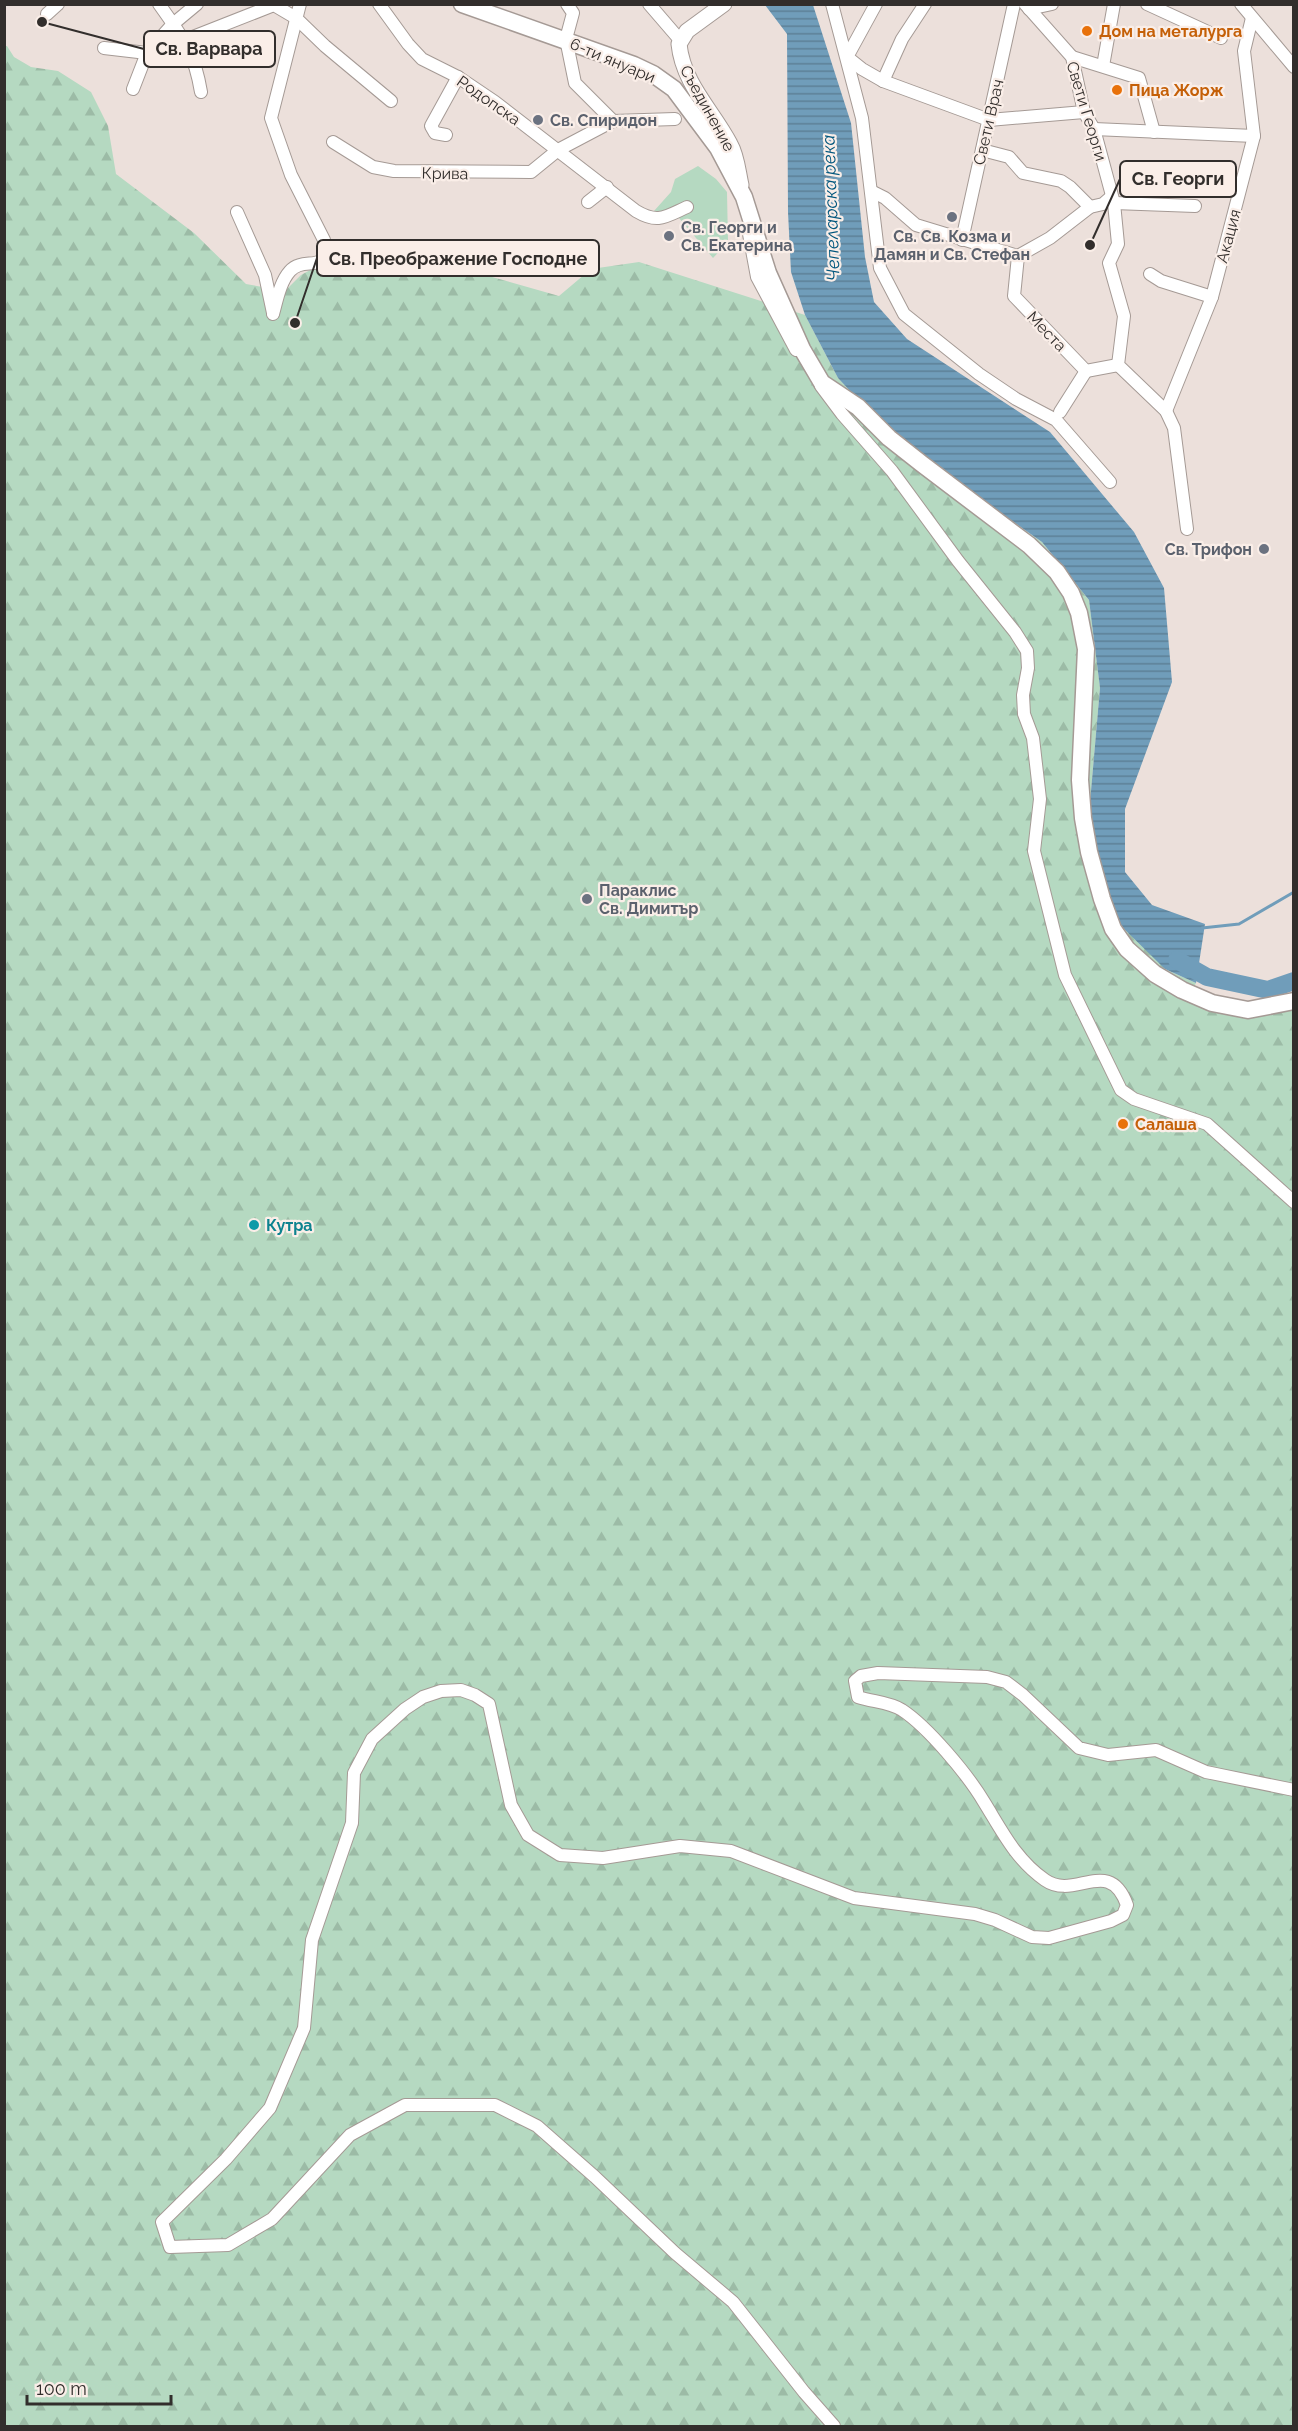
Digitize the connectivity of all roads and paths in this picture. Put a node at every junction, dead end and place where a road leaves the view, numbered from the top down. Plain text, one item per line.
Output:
1 (58, 4) edge
2 (159, 4) edge
3 (197, 4) edge
4 (300, 4) edge
5 (379, 4) edge
6 (462, 4) edge
7 (567, 4) edge
8 (649, 4) edge
9 (724, 4) edge
10 (832, 4) edge
11 (876, 4) edge
12 (925, 4) edge
13 (1014, 4) edge
14 (1052, 4) edge
15 (1114, 4) edge
16 (1147, 4) edge
17 (1240, 4) edge
18 (273, 5) edge
19 (1027, 7) edge
20 (47, 14) dead end
21 (296, 18) junction
22 (1252, 18) junction
23 (173, 24) junction
24 (1221, 38) dead end
25 (566, 39) junction
26 (185, 40) junction
27 (680, 40) junction
28 (104, 48) dead end
29 (147, 53) junction
30 (847, 57) junction
31 (1072, 57) junction
32 (1103, 66) junction
33 (1293, 67) edge
34 (458, 77) junction
35 (884, 81) junction
36 (133, 89) dead end
37 (201, 92) dead end
38 (391, 101) dead end
39 (1084, 112) junction
40 (675, 118) dead end
41 (989, 120) junction
42 (613, 121) junction
43 (1094, 129) junction
44 (1154, 132) junction
45 (446, 135) dead end
46 (1254, 136) junction
47 (333, 142) dead end
48 (558, 150) junction
49 (982, 150) junction
50 (607, 187) junction
51 (871, 191) junction
52 (744, 197) junction
53 (1113, 200) junction
54 (588, 202) dead end
55 (1195, 206) dead end
56 (687, 207) dead end
57 (1090, 207) junction
58 (237, 212) dead end
59 (962, 240) junction
60 (1018, 256) junction
61 (1150, 274) dead end
62 (1212, 297) junction
63 (1118, 365) junction
64 (1086, 371) junction
65 (1166, 411) junction
66 (1060, 412) dead end
67 (1110, 482) dead end
68 (1187, 529) dead end
69 (1293, 1001) edge
70 (1293, 1202) edge
71 (1293, 1790) edge
72 (834, 2427) edge

1 - 20 street
2 - 23 street
3 - 23 street
4 - 21 street
5 - 34 street, Родопска
6 - 25 main road, 6-ти януари
7 - 25 street
8 - 27 street
9 - 27 street
10 - 30 street
11 - 30 street
12 - 35 street
13 - 41 street, Свети Врач
14 - 19 street
15 - 32 street
16 - 24 street
17 - 22 street
18 - 21 street
18 - 26 street
19 - 31 street, Свети Георги
21 - 38 street
21 - 58 street
22 - 33 street
22 - 46 street, Акация
23 - 26 street
23 - 29 street
25 - 42 street
25 - 52 main road, 6-ти януари
26 - 37 street
27 - 52 street, Съединение
28 - 29 street
29 - 36 street
30 - 35 street
30 - 51 street
31 - 32 street
31 - 39 street, Свети Георги
32 - 44 street
34 - 45 street
34 - 48 street, Родопска
35 - 41 street
39 - 41 street
39 - 43 street, Свети Георги
40 - 42 street
41 - 49 street, Свети Врач
42 - 48 street, Крива
43 - 44 street
43 - 53 street, Свети Георги
44 - 46 street
46 - 62 street, Акация
47 - 48 street, Крива
48 - 50 street, Родопска
49 - 57 street
49 - 59 street, Свети Врач
50 - 54 street
50 - 56 street, Родопска
51 - 59 street
51 - 67 street
52 - 69 main road, 6-ти януари
52 - 70 street
53 - 55 street
53 - 57 street
53 - 63 street, Свети Георги
57 - 60 street
59 - 60 street
60 - 64 street, Места
61 - 62 street
62 - 65 street, Акация
63 - 64 street
63 - 65 street
64 - 66 street
65 - 68 street
71 - 72 street

